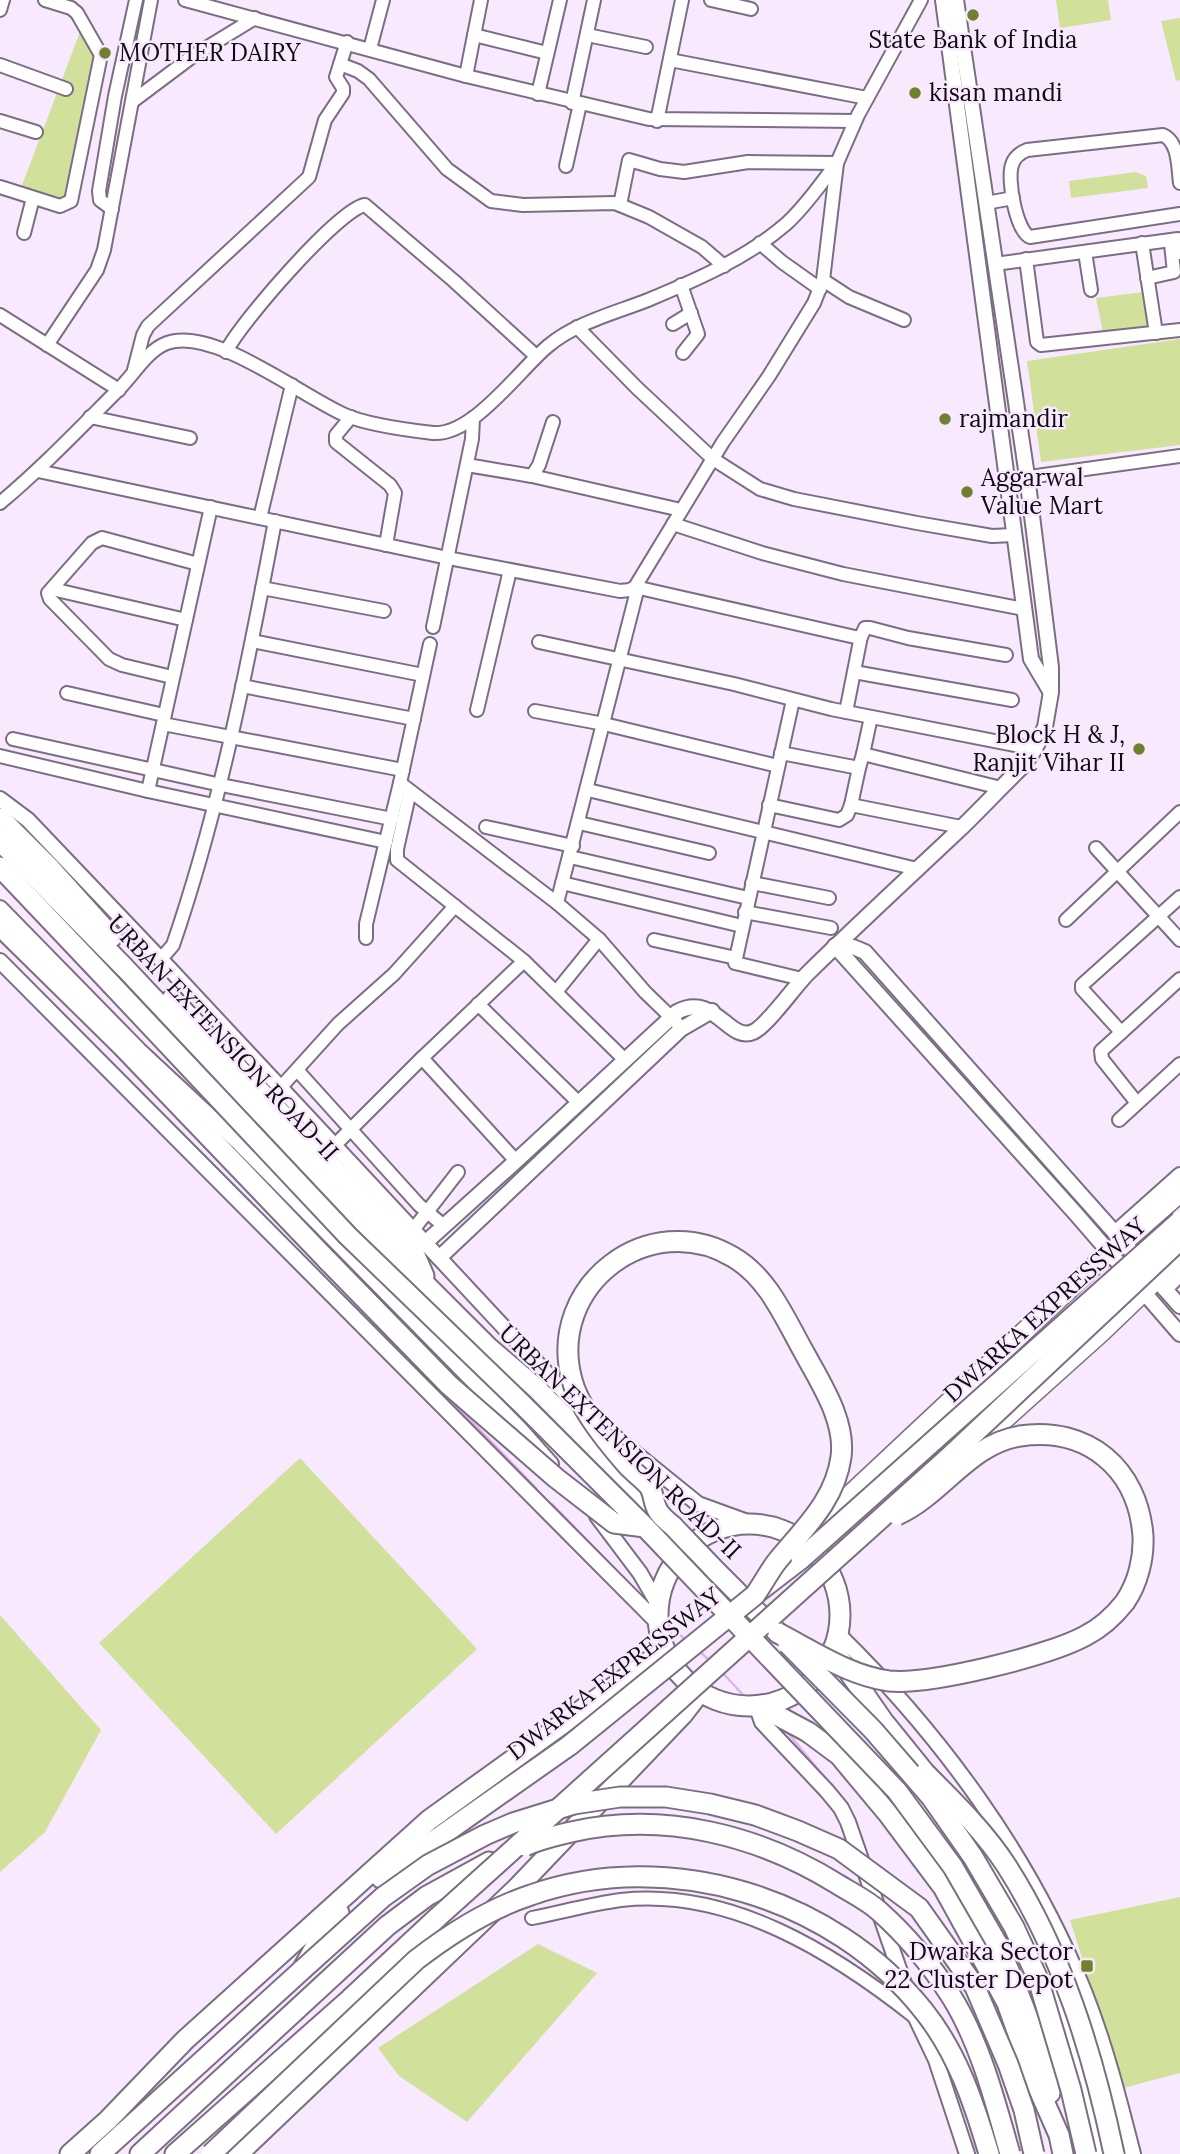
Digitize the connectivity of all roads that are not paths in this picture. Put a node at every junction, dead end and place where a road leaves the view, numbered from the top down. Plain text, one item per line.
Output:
1 (3, 0) edge
2 (45, 0) edge
3 (136, 0) edge
4 (151, 0) edge
5 (185, 0) edge
6 (383, 0) edge
7 (481, 0) edge
8 (560, 0) edge
9 (594, 0) edge
10 (682, 0) edge
11 (710, 0) edge
12 (921, 0) edge
13 (943, 0) edge
14 (956, 0) edge
15 (751, 9) dead end
16 (0, 10) edge
17 (255, 18) junction
18 (474, 35) junction
19 (587, 35) junction
20 (347, 42) junction
21 (646, 47) dead end
22 (370, 49) junction
23 (547, 53) junction
24 (670, 60) junction
25 (340, 64) junction
26 (0, 65) edge
27 (466, 76) junction
28 (66, 89) dead end
29 (538, 94) junction
30 (867, 98) junction
31 (576, 103) junction
32 (114, 105) junction
33 (132, 105) junction
34 (0, 121) edge
35 (657, 121) junction
36 (855, 121) junction
37 (36, 132) dead end
38 (837, 163) junction
39 (566, 166) dead end
40 (1180, 183) edge
41 (0, 187) edge
42 (33, 198) junction
43 (1013, 198) junction
44 (986, 203) junction
45 (620, 205) junction
46 (112, 209) junction
47 (1180, 214) edge
48 (24, 233) dead end
49 (1171, 240) junction
50 (761, 243) junction
51 (1142, 243) junction
52 (1085, 252) junction
53 (1180, 253) edge
54 (1026, 259) junction
55 (995, 264) junction
56 (724, 266) junction
57 (1147, 278) junction
58 (681, 285) junction
59 (822, 285) junction
60 (1091, 290) dead end
61 (691, 313) junction
62 (0, 315) edge
63 (904, 320) dead end
64 (673, 324) dead end
65 (578, 327) junction
66 (1180, 330) edge
67 (1156, 333) junction
68 (47, 345) junction
69 (226, 352) junction
70 (683, 353) dead end
71 (536, 356) junction
72 (133, 373) junction
73 (292, 385) junction
74 (119, 390) junction
75 (90, 417) junction
76 (351, 417) junction
77 (473, 418) junction
78 (553, 422) dead end
79 (190, 438) dead end
80 (1180, 456) edge
81 (713, 459) junction
82 (467, 465) junction
83 (38, 471) junction
84 (532, 476) junction
85 (1027, 476) junction
86 (1007, 480) junction
87 (0, 503) edge
88 (211, 507) junction
89 (681, 510) junction
90 (260, 518) junction
91 (275, 521) junction
92 (673, 524) junction
93 (1014, 535) junction
94 (386, 545) junction
95 (448, 558) junction
96 (198, 564) junction
97 (509, 570) junction
98 (636, 587) junction
99 (262, 588) junction
100 (52, 589) junction
101 (1024, 609) junction
102 (384, 611) dead end
103 (186, 620) junction
104 (433, 627) dead end
105 (862, 636) junction
106 (252, 641) junction
107 (539, 642) dead end
108 (430, 645) dead end
109 (1006, 655) dead end
110 (621, 659) junction
111 (854, 672) junction
112 (423, 675) junction
113 (172, 677) junction
114 (242, 686) junction
115 (1051, 692) junction
116 (67, 693) dead end
117 (793, 700) junction
118 (1012, 700) dead end
119 (477, 710) dead end
120 (535, 711) dead end
121 (846, 712) junction
122 (871, 717) junction
123 (164, 719) junction
124 (414, 719) junction
125 (604, 724) junction
126 (230, 738) junction
127 (13, 739) dead end
128 (1035, 749) junction
129 (781, 753) junction
130 (863, 754) junction
131 (0, 756) edge
132 (778, 766) junction
133 (859, 768) junction
134 (153, 770) junction
135 (405, 781) junction
136 (221, 785) junction
137 (1001, 788) junction
138 (588, 790) junction
139 (148, 791) junction
140 (0, 799) edge
141 (214, 804) junction
142 (769, 805) junction
143 (851, 805) junction
144 (1180, 812) edge
145 (0, 818) edge
146 (391, 819) junction
147 (579, 823) junction
148 (486, 827) dead end
149 (961, 827) junction
150 (765, 832) junction
151 (0, 841) edge
152 (386, 842) junction
153 (1096, 848) dead end
154 (571, 851) junction
155 (709, 852) dead end
156 (0, 867) edge
157 (917, 869) junction
158 (1117, 871) junction
159 (9, 881) edge
160 (562, 883) junction
161 (752, 883) junction
162 (1180, 897) edge
163 (748, 898) junction
164 (829, 898) dead end
165 (557, 903) junction
166 (455, 906) junction
167 (0, 908) edge
168 (745, 912) junction
169 (1159, 917) junction
170 (1066, 920) dead end
171 (0, 926) edge
172 (742, 926) junction
173 (831, 928) dead end
174 (366, 938) dead end
175 (599, 939) junction
176 (654, 940) dead end
177 (1180, 940) edge
178 (835, 946) junction
179 (736, 958) junction
180 (161, 959) junction
181 (0, 961) edge
182 (524, 961) junction
183 (802, 979) junction
184 (1180, 979) edge
185 (556, 992) junction
186 (478, 1004) junction
187 (712, 1011) junction
188 (670, 1017) junction
189 (683, 1027) junction
190 (1121, 1032) junction
191 (422, 1058) junction
192 (624, 1059) junction
193 (1180, 1064) edge
194 (297, 1070) junction
195 (281, 1087) junction
196 (579, 1103) junction
197 (1137, 1103) junction
198 (1119, 1119) dead end
199 (350, 1130) junction
200 (335, 1145) junction
201 (516, 1161) junction
202 (458, 1172) dead end
203 (1180, 1175) edge
204 (1180, 1193) edge
205 (1090, 1202) junction
206 (426, 1213) junction
207 (1076, 1214) junction
208 (1180, 1221) edge
209 (444, 1226) junction
210 (413, 1230) junction
211 (1180, 1240) edge
212 (425, 1242) junction
213 (1116, 1243) junction
214 (1180, 1257) edge
215 (439, 1258) junction
216 (1180, 1274) edge
217 (1160, 1284) junction
218 (428, 1287) junction
219 (1143, 1292) junction
220 (1180, 1306) edge
221 (1180, 1334) edge
222 (658, 1511) junction
223 (753, 1524) junction
224 (645, 1527) junction
225 (873, 1527) junction
226 (801, 1541) junction
227 (831, 1575) junction
228 (755, 1595) junction
229 (658, 1613) junction
230 (778, 1633) junction
231 (836, 1641) junction
232 (664, 1650) junction
233 (700, 1692) junction
234 (760, 1705) junction
235 (873, 1730) junction
236 (532, 1918) dead end
237 (302, 1970) junction
238 (916, 2018) junction
239 (1061, 2145) edge
240 (69, 2154) edge
241 (100, 2154) edge
242 (140, 2154) edge
243 (175, 2154) edge
244 (211, 2154) edge
245 (237, 2154) edge
246 (967, 2154) edge
247 (989, 2154) edge
248 (1010, 2154) edge
249 (1034, 2154) edge
250 (1086, 2154) edge
251 (1102, 2154) edge
252 (1114, 2154) edge
253 (1133, 2154) edge

1 - 16 street
2 - 42 street
3 - 32 street
4 - 33 street
5 - 17 street
6 - 22 street
7 - 18 street
8 - 23 street
9 - 19 street
10 - 24 street
11 - 15 street
12 - 30 street
13 - 86 street
14 - 44 street
17 - 20 street
17 - 33 street
18 - 23 street
18 - 27 street
19 - 21 street
19 - 31 street
20 - 22 street
20 - 25 street
22 - 27 street
23 - 29 street
24 - 30 street
24 - 35 street
25 - 45 street
25 - 72 street
26 - 28 street
27 - 29 street
29 - 31 street
30 - 36 street
31 - 35 street
31 - 39 street
32 - 33 street
32 - 46 street
33 - 46 street
34 - 37 street
35 - 36 street
36 - 38 street
38 - 45 street
38 - 50 street
38 - 59 street
40 - 43 street
41 - 42 street
42 - 48 street
43 - 44 street
43 - 47 street
44 - 55 street
45 - 56 street
46 - 68 street
49 - 51 street
49 - 53 street
49 - 57 street
50 - 56 street
50 - 59 street
51 - 52 street
51 - 57 street
52 - 54 street
52 - 60 street
54 - 55 street
54 - 67 street
55 - 85 street
56 - 58 street
57 - 67 street
58 - 61 street
58 - 65 street
59 - 63 street
59 - 81 street
61 - 64 street
61 - 70 street
62 - 68 street
65 - 71 street
65 - 81 street
66 - 67 street
68 - 74 street
69 - 71 street
69 - 72 street
69 - 73 street
71 - 77 street
72 - 74 street
73 - 76 street
73 - 90 street
74 - 75 street
75 - 79 street
75 - 83 street
76 - 77 street
76 - 94 street
77 - 82 street
78 - 84 street
80 - 85 street
81 - 89 street
81 - 93 street
82 - 84 street
82 - 95 street
83 - 87 street
83 - 88 street
84 - 89 street
85 - 86 street
85 - 115 street
86 - 93 street
88 - 90 street
88 - 96 street
89 - 92 street
90 - 91 street
91 - 94 street
91 - 99 street
92 - 98 street
92 - 101 street
93 - 101 street
94 - 95 street
95 - 97 street
95 - 104 street
96 - 100 street
96 - 103 street
97 - 98 street
97 - 119 street
98 - 105 street
98 - 110 street
99 - 102 street
99 - 106 street
100 - 103 street
100 - 113 street
101 - 115 street
103 - 113 street
105 - 109 street
105 - 111 street
106 - 112 street
106 - 114 street
107 - 110 street
108 - 112 street
110 - 117 street
110 - 125 street
111 - 118 street
111 - 121 street
112 - 124 street
113 - 123 street
114 - 124 street
114 - 126 street
115 - 128 street
116 - 123 street
117 - 121 street
117 - 129 street
120 - 125 street
121 - 122 street
122 - 128 street
122 - 130 street
123 - 126 street
123 - 134 street
124 - 135 street
125 - 132 street
125 - 138 street
126 - 135 street
126 - 136 street
127 - 134 street
128 - 137 street
129 - 132 street
129 - 133 street
130 - 133 street
130 - 137 street
131 - 139 street
132 - 142 street
133 - 143 street
134 - 136 street
134 - 139 street
135 - 146 street
135 - 165 street
135 - 166 street
136 - 141 street
136 - 146 street
137 - 149 street
138 - 147 street
138 - 150 street
139 - 141 street
140 - 180 street
141 - 152 street
141 - 180 street
142 - 143 street
142 - 150 street
143 - 149 street
144 - 158 street
145 - 218 highway
146 - 152 street
147 - 154 street
147 - 155 street
148 - 154 street
149 - 157 street
150 - 157 street
150 - 161 street
151 - 218 highway, URBAN EXTENSION ROAD-II
152 - 174 street
153 - 158 street
154 - 160 street
154 - 163 street
156 - 159 highway, URBAN EXTENSION ROAD-II
157 - 178 street
158 - 169 street
158 - 170 street
159 - 224 highway, URBAN EXTENSION ROAD-II, bridge
160 - 165 street
160 - 172 street
161 - 163 street
161 - 164 street
162 - 169 street
163 - 168 street
165 - 175 street
166 - 182 street
166 - 194 street
167 - 229 street
168 - 172 street
168 - 173 street
169 - 177 street
169 - 190 street
171 - 224 highway, bridge
172 - 179 street
175 - 185 street
175 - 188 street
176 - 179 street
178 - 183 street
178 - 205 street
178 - 207 street
179 - 183 street
180 - 195 street
181 - 229 street
182 - 185 street
182 - 186 street
183 - 187 street
184 - 190 street
185 - 192 street
186 - 191 street
186 - 196 street
187 - 188 street
187 - 189 street
188 - 189 street
188 - 192 street
189 - 215 street
190 - 197 street
191 - 199 street
191 - 201 street
192 - 196 street
193 - 197 street
194 - 195 street
194 - 199 street
195 - 200 street
196 - 201 street
197 - 198 street
199 - 200 street
199 - 206 street
200 - 210 street
201 - 209 street
202 - 206 street
203 - 213 street
204 - 213 main road
205 - 207 street
205 - 213 street
206 - 209 street
206 - 210 street
207 - 213 street
208 - 228 highway, DWARKA EXPRESSWAY, bridge
209 - 212 street
210 - 212 street
211 - 225 highway, DWARKA EXPRESSWAY, bridge
212 - 215 street
213 - 217 street
213 - 219 street
213 - 226 main road
214 - 217 main road
215 - 223 street
216 - 217 street
217 - 219 main road
217 - 220 street
218 - 222 highway, URBAN EXTENSION ROAD-II
219 - 221 street
219 - 227 main road
222 - 228 highway, bridge
222 - 230 highway, URBAN EXTENSION ROAD-II, bridge
223 - 226 highway
223 - 229 highway
224 - 239 highway, URBAN EXTENSION ROAD-II, bridge
225 - 230 highway, bridge
225 - 243 highway, DWARKA EXPRESSWAY, bridge
226 - 227 highway
227 - 231 highway
228 - 237 highway, DWARKA EXPRESSWAY, bridge
229 - 232 highway
230 - 235 highway, URBAN EXTENSION ROAD-II, bridge
231 - 234 highway
231 - 251 highway
231 - 253 street
232 - 233 highway
232 - 240 highway
233 - 234 highway
233 - 245 highway
234 - 238 street
234 - 239 highway
235 - 250 highway, URBAN EXTENSION ROAD-II, bridge
235 - 252 highway, bridge
236 - 238 street
237 - 241 highway, DWARKA EXPRESSWAY
237 - 249 highway, DWARKA EXPRESSWAY, bridge
238 - 246 street
242 - 248 highway, bridge
244 - 247 highway, bridge

